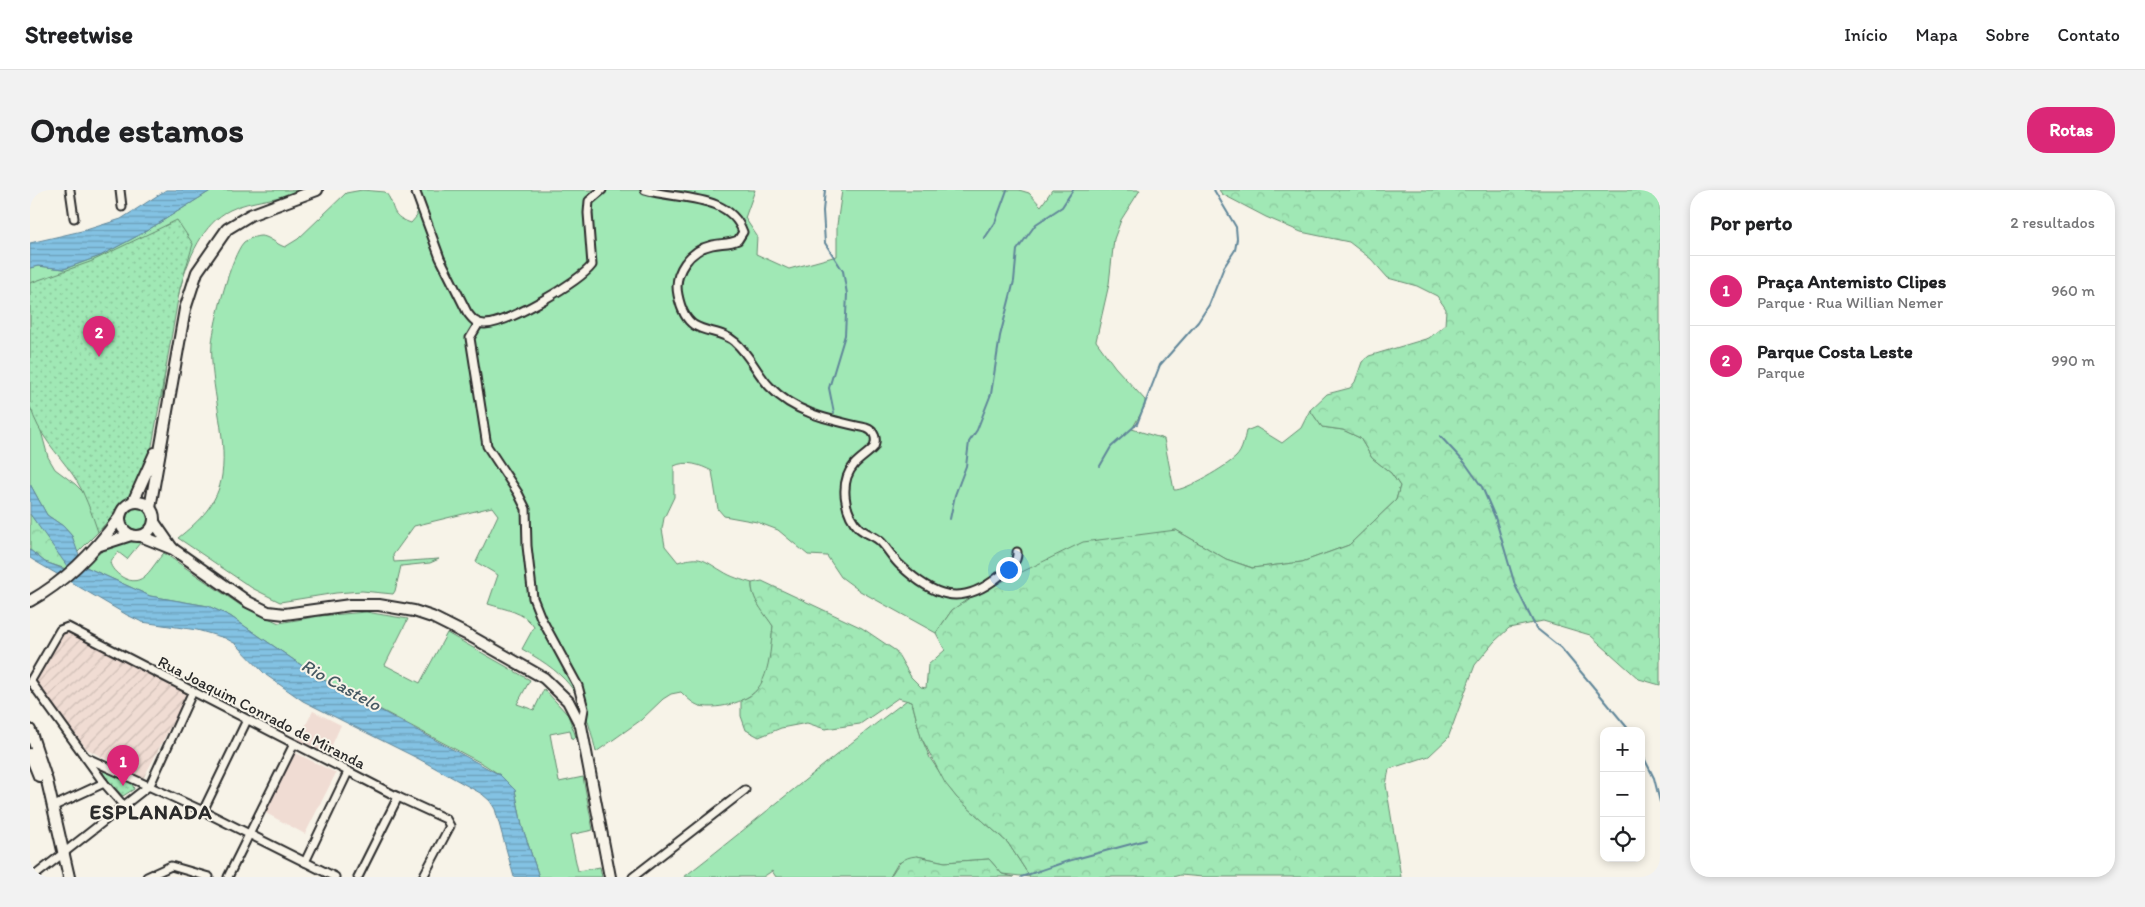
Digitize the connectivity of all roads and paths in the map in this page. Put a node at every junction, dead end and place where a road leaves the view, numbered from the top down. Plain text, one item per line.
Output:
1 (70, 190) edge
2 (120, 190) edge
3 (317, 190) edge
4 (415, 190) edge
5 (602, 190) edge
6 (646, 190) edge
7 (122, 207) dead end
8 (74, 218) dead end
9 (479, 324) junction
10 (161, 440) junction
11 (133, 502) junction
12 (150, 508) junction
13 (119, 518) junction
14 (154, 522) junction
15 (136, 536) junction
16 (100, 545) junction
17 (173, 548) junction
18 (1017, 552) dead end
19 (30, 601) edge
20 (30, 682) edge
21 (193, 691) junction
22 (247, 720) junction
23 (581, 726) junction
24 (30, 730) edge
25 (294, 744) junction
26 (30, 754) edge
27 (86, 757) junction
28 (348, 772) junction
29 (104, 783) junction
30 (150, 785) junction
31 (48, 790) junction
32 (745, 790) dead end
33 (398, 797) junction
34 (123, 805) junction
35 (52, 807) junction
36 (203, 810) junction
37 (250, 835) junction
38 (63, 852) junction
39 (305, 862) junction
40 (33, 877) edge
41 (69, 877) edge
42 (147, 877) edge
43 (209, 877) edge
44 (228, 877) edge
45 (335, 877) edge
46 (358, 877) edge
47 (423, 877) edge
48 (610, 877) edge
49 (633, 877) edge

1 - 8 street
2 - 7 street
3 - 10 main road
4 - 9 street
5 - 9 street
6 - 18 street
9 - 23 street
10 - 11 main road
10 - 12 main road
11 - 12 main road
11 - 13 main road
12 - 14 main road
13 - 15 main road
13 - 16 main road
14 - 15 main road
14 - 17 main road
15 - 16 main road
15 - 17 main road
16 - 19 main road
17 - 23 main road
20 - 21 street, Rua Joaquim Conrado de Miranda
20 - 27 street
21 - 22 street, Rua Joaquim Conrado de Miranda
21 - 30 street
22 - 25 street, Rua Joaquim Conrado de Miranda
22 - 36 street
23 - 48 main road
24 - 31 main road
25 - 28 street, Rua Joaquim Conrado de Miranda
25 - 37 street
26 - 31 main road
27 - 29 street
27 - 30 street
28 - 33 street, Rua Joaquim Conrado de Miranda
28 - 39 street
29 - 34 street
29 - 35 street
30 - 34 street
30 - 36 street
31 - 35 main road
32 - 49 street
33 - 46 street
33 - 47 street, Rua Joaquim Conrado de Miranda
34 - 38 street
35 - 38 main road
36 - 37 street
37 - 39 street
37 - 44 street
38 - 40 street
38 - 41 main road
39 - 45 street
42 - 43 street

